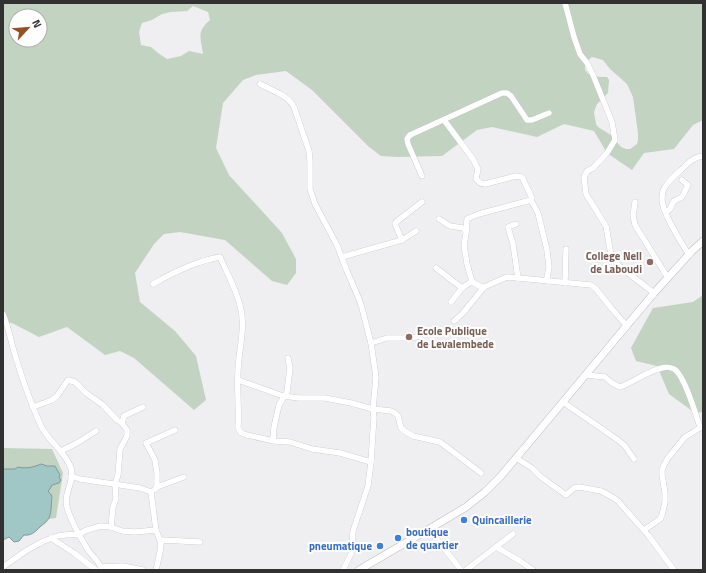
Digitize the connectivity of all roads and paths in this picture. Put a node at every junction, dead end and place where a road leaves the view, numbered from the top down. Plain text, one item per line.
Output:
1 (565, 3) edge
2 (260, 84) dead end
3 (549, 113) dead end
4 (444, 120) junction
5 (703, 156) edge
6 (422, 176) dead end
7 (682, 180) dead end
8 (531, 200) junction
9 (422, 202) dead end
10 (635, 202) dead end
11 (666, 212) junction
12 (439, 219) dead end
13 (516, 224) dead end
14 (416, 231) dead end
15 (466, 231) junction
16 (402, 240) junction
17 (703, 241) edge
18 (566, 249) dead end
19 (689, 255) junction
20 (342, 257) junction
21 (436, 268) dead end
22 (518, 278) junction
23 (668, 278) junction
24 (472, 281) junction
25 (548, 281) junction
26 (565, 283) junction
27 (153, 284) dead end
28 (484, 287) junction
29 (462, 288) junction
30 (654, 293) junction
31 (451, 302) dead end
32 (3, 314) edge
33 (454, 322) dead end
34 (628, 326) junction
35 (421, 336) dead end
36 (371, 343) junction
37 (288, 358) dead end
38 (586, 375) junction
39 (238, 380) junction
40 (285, 396) junction
41 (563, 402) junction
42 (33, 407) junction
43 (143, 407) dead end
44 (373, 408) junction
45 (122, 423) junction
46 (702, 426) edge
47 (175, 430) dead end
48 (96, 431) dead end
49 (273, 440) junction
50 (61, 451) junction
51 (516, 458) junction
52 (634, 458) dead end
53 (371, 462) junction
54 (481, 473) dead end
55 (71, 476) junction
56 (184, 477) dead end
57 (115, 484) junction
58 (157, 487) junction
59 (151, 492) junction
60 (111, 527) junction
61 (430, 529) junction
62 (156, 530) junction
63 (644, 530) junction
64 (79, 534) junction
65 (513, 534) dead end
66 (51, 538) junction
67 (200, 542) dead end
68 (161, 543) junction
69 (496, 547) junction
70 (3, 567) edge
71 (100, 569) edge
72 (143, 570) edge
73 (156, 570) edge
74 (343, 570) edge
75 (359, 570) edge
76 (461, 570) edge
77 (466, 570) edge
78 (533, 570) edge
79 (674, 570) edge

1 - 30 street
2 - 20 street
3 - 4 street
4 - 6 street
4 - 8 street
5 - 11 street
7 - 11 street
8 - 15 street
8 - 25 street
9 - 16 street
10 - 23 street
11 - 19 street
12 - 15 street
13 - 22 street
14 - 16 street
15 - 24 street
16 - 20 street
17 - 19 main road
18 - 26 street
19 - 23 main road
20 - 36 street
21 - 29 street
22 - 25 street
22 - 28 street
23 - 30 main road
24 - 28 street
24 - 29 street
25 - 26 street
26 - 34 street
27 - 39 street
28 - 33 street
29 - 31 street
30 - 34 main road
32 - 42 street
34 - 38 main road
35 - 36 street
36 - 44 street
37 - 40 street
38 - 41 main road
38 - 46 street
39 - 40 street
39 - 49 street
40 - 44 street
40 - 49 street
41 - 51 main road
41 - 52 street
42 - 45 street
42 - 50 street
43 - 45 street
44 - 53 street
44 - 54 street
45 - 57 street
46 - 63 street
47 - 58 street
48 - 50 street
49 - 53 street
50 - 55 street
51 - 61 main road
51 - 63 street
53 - 74 street
55 - 57 street
55 - 64 street
56 - 58 street
57 - 59 street
57 - 60 street
58 - 59 street
59 - 62 street
60 - 62 street
60 - 64 street
61 - 75 main road
61 - 76 street
62 - 68 street
63 - 79 street
64 - 66 street
64 - 71 street
65 - 69 street
66 - 70 street
66 - 71 street
67 - 68 street
68 - 73 street
69 - 77 street
69 - 78 street
71 - 72 street

